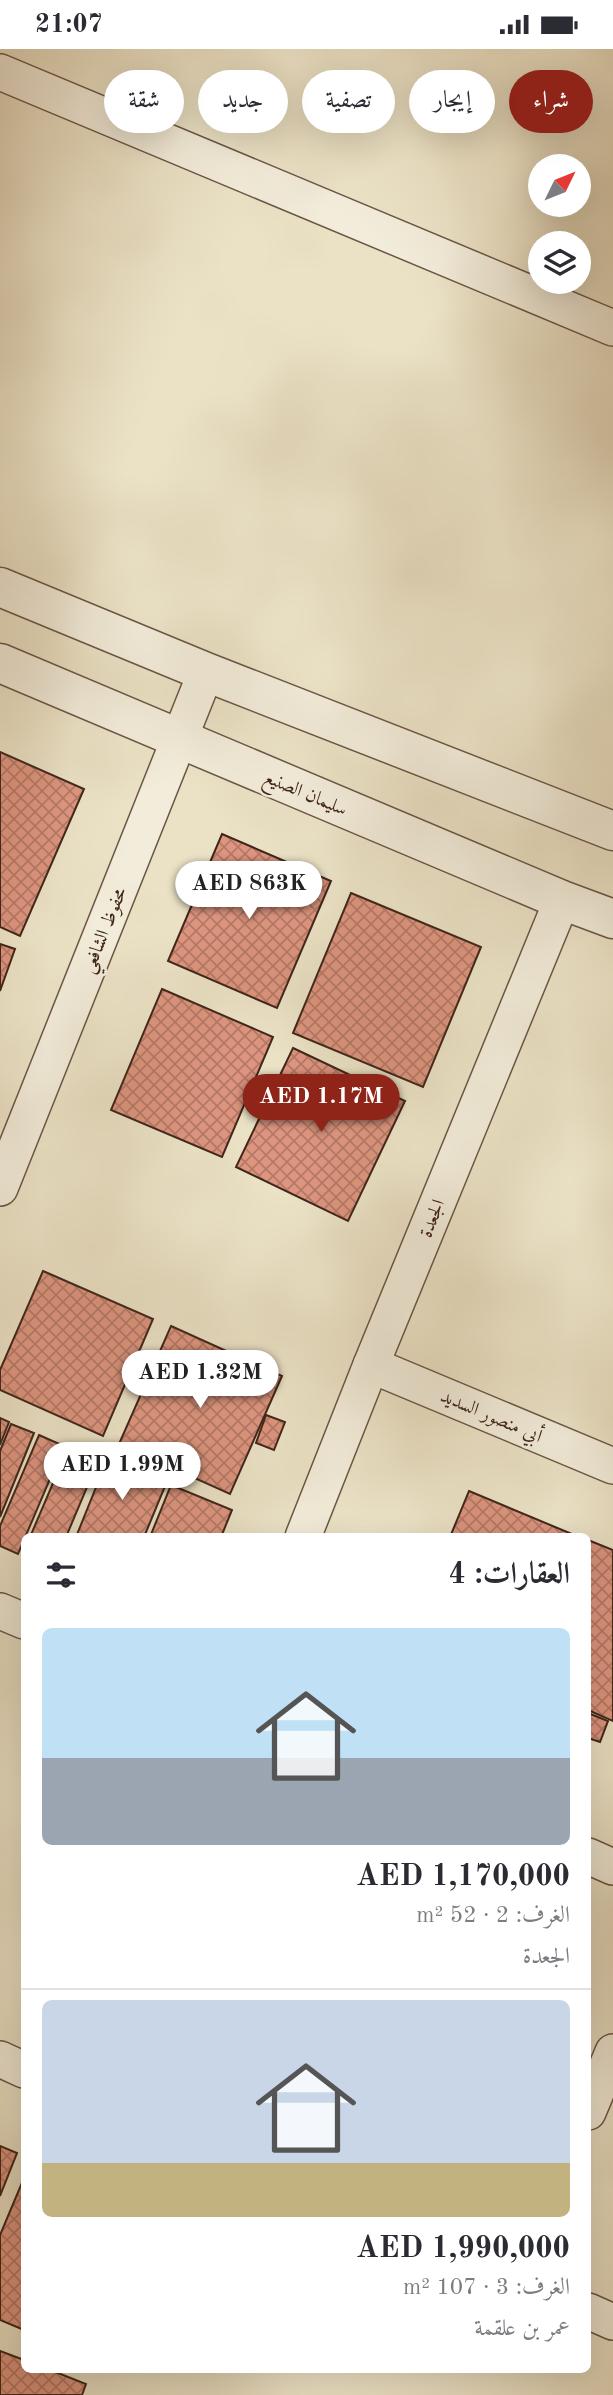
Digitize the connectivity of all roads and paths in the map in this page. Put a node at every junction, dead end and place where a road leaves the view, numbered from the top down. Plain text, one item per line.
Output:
1 (0, 72) edge
2 (613, 328) edge
3 (0, 587) edge
4 (0, 663) edge
5 (206, 672) junction
6 (180, 739) junction
7 (613, 831) edge
8 (562, 900) junction
9 (613, 919) edge
10 (0, 1188) edge
11 (371, 1365) junction
12 (613, 1466) edge
13 (305, 1533) edge
14 (0, 1611) edge
15 (21, 1620) edge
16 (591, 1857) edge
17 (613, 1867) edge
18 (613, 2052) edge
19 (0, 2059) edge
20 (21, 2069) edge
21 (591, 2105) edge
22 (591, 2312) edge
23 (613, 2322) edge

1 - 2 street
3 - 5 street
4 - 6 street, سليمان الصنيع
5 - 6 street, محفوظ الشافعي
5 - 7 street
6 - 8 street, سليمان الصنيع
6 - 10 street, محفوظ الشافعي
8 - 9 street, سليمان الصنيع
8 - 11 street, الجعدة
11 - 12 street, أبي منصور السديد
11 - 13 street, الجعدة
14 - 15 street
16 - 17 street
18 - 21 street
19 - 20 street
22 - 23 street

